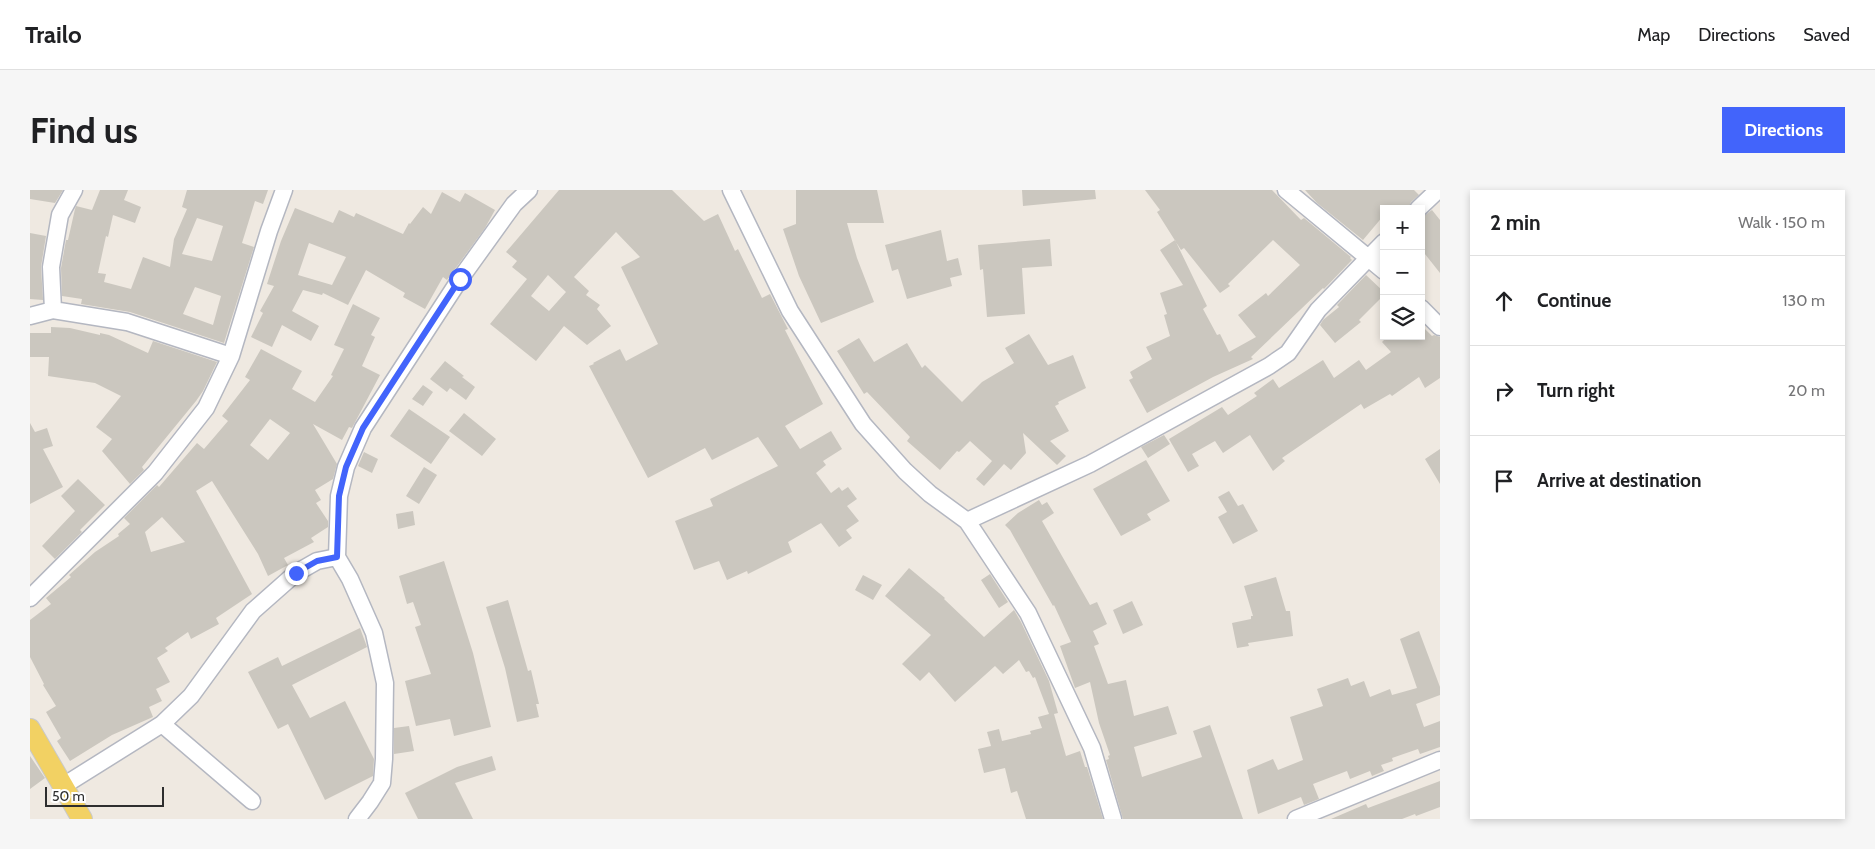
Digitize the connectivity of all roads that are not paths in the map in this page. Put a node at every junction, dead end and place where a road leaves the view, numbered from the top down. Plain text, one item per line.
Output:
1 (74, 190) edge
2 (284, 190) edge
3 (529, 190) edge
4 (731, 190) edge
5 (1286, 190) edge
6 (1438, 190) edge
7 (1422, 205) edge
8 (1380, 246) edge
9 (1367, 258) junction
10 (1380, 268) edge
11 (53, 310) junction
12 (1425, 312) edge
13 (30, 316) edge
14 (1440, 327) edge
15 (231, 356) junction
16 (967, 522) junction
17 (337, 557) junction
18 (30, 598) edge
19 (162, 724) junction
20 (30, 729) edge
21 (35, 752) edge
22 (1440, 760) edge
23 (63, 786) junction
24 (252, 801) dead end
25 (82, 819) edge
26 (357, 819) edge
27 (1113, 819) edge
28 (1296, 819) edge

1 - 11 street
2 - 15 street
3 - 17 street
4 - 16 street
5 - 9 street
6 - 7 street
8 - 9 street
9 - 10 street
9 - 16 street
11 - 13 street
11 - 15 street
12 - 14 street
15 - 18 street
16 - 27 street
17 - 19 street
17 - 26 street
19 - 23 street
19 - 24 street
20 - 21 main road
21 - 23 main road
22 - 28 street
23 - 25 main road

